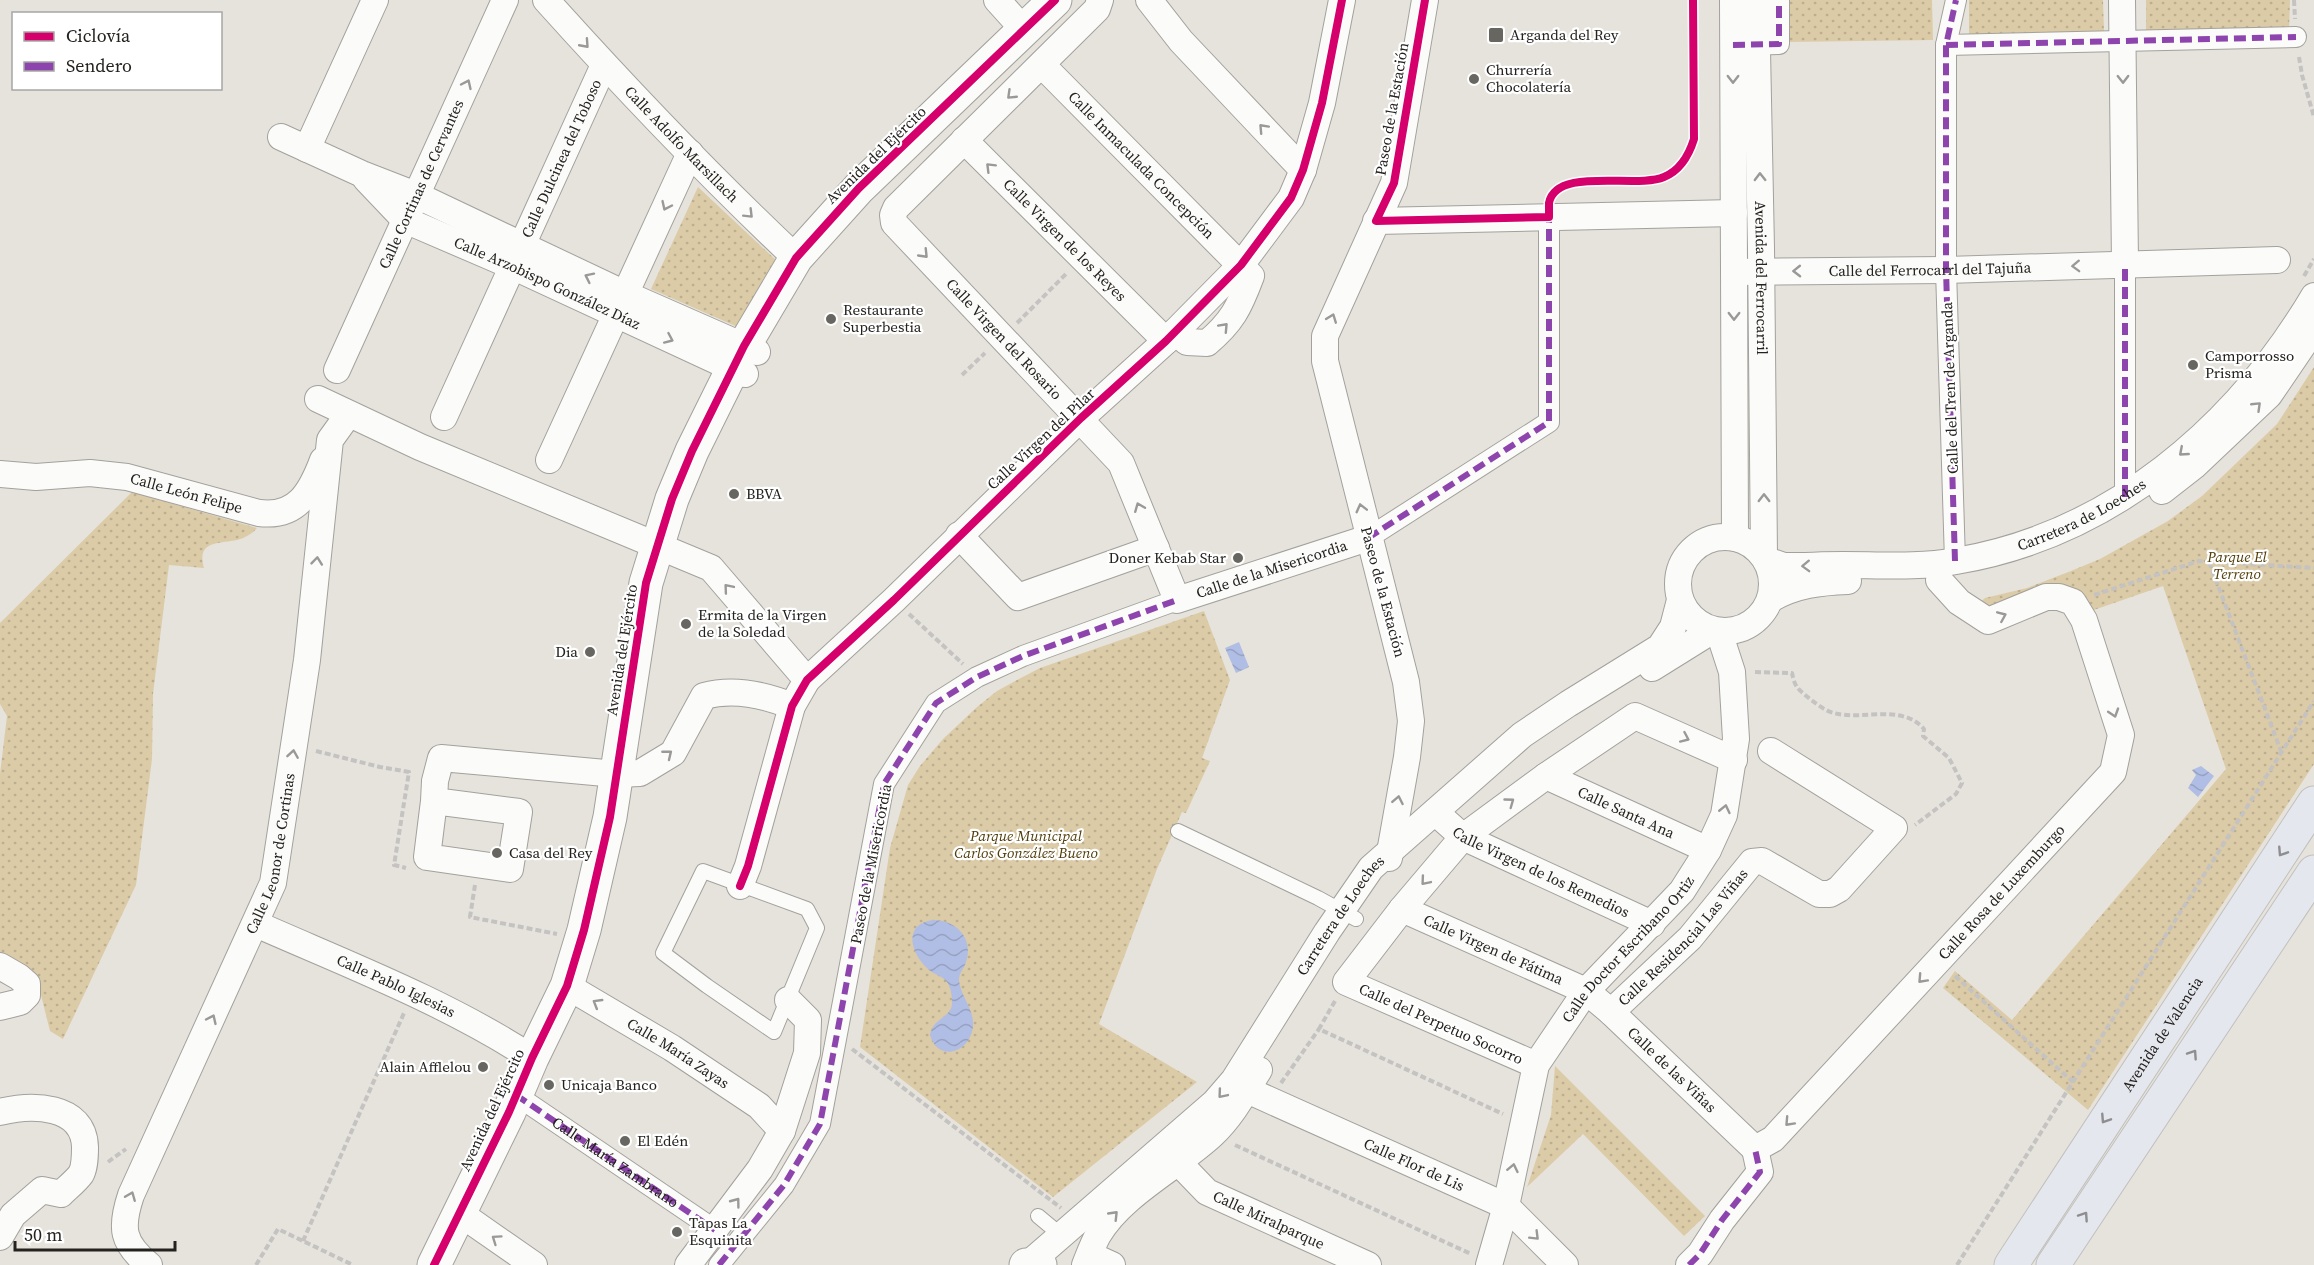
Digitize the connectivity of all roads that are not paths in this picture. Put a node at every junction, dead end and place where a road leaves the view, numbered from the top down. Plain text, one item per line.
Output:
1 (375, 0) edge
2 (505, 0) edge
3 (546, 0) edge
4 (997, 0) edge
5 (1055, 0) edge
6 (1077, 0) edge
7 (1100, 0) edge
8 (1149, 0) edge
9 (1342, 0) edge
10 (1425, 0) edge
11 (1733, 0) edge
12 (1756, 0) edge
13 (1779, 0) edge
14 (1956, 0) edge
15 (2122, 0) edge
16 (1024, 30) junction
17 (2296, 37) road end
18 (2122, 40) junction
19 (1745, 45) junction
20 (1946, 45) junction
21 (604, 65) junction
22 (1042, 65) junction
23 (281, 137) dead end
24 (964, 140) junction
25 (307, 149) junction
26 (690, 153) junction
27 (1303, 170) junction
28 (362, 174) junction
29 (416, 195) junction
30 (1734, 213) junction
31 (1549, 217) junction
32 (405, 220) junction
33 (1376, 221) junction
34 (517, 255) junction
35 (796, 258) junction
36 (2277, 260) dead end
37 (2130, 264) junction
38 (1241, 265) junction
39 (1946, 270) junction
40 (1734, 272) junction
41 (1762, 272) junction
42 (2309, 287) edge
43 (620, 305) junction
44 (2314, 329) edge
45 (1171, 337) junction
46 (745, 360) junction
47 (337, 370) dead end
48 (318, 399) dead end
49 (348, 415) junction
50 (444, 417) dead end
51 (1081, 418) junction
52 (330, 440) junction
53 (549, 460) dead end
54 (0, 474) edge
55 (2125, 497) junction
56 (959, 535) junction
57 (1368, 538) junction
58 (1735, 538) junction
59 (658, 546) junction
60 (1156, 548) junction
61 (1765, 558) junction
62 (1947, 571) junction
63 (1771, 599) junction
64 (1177, 600) junction
65 (1680, 600) junction
66 (1716, 631) junction
67 (807, 680) junction
68 (792, 706) junction
69 (1771, 751) dead end
70 (1734, 760) junction
71 (616, 774) junction
72 (1546, 776) junction
73 (434, 791) dead end
74 (2314, 803) edge
75 (1447, 823) junction
76 (1178, 831) dead end
77 (1708, 850) junction
78 (1390, 851) junction
79 (2314, 872) edge
80 (1385, 879) junction
81 (741, 886) junction
82 (1402, 909) junction
83 (1349, 915) junction
84 (256, 924) junction
85 (1652, 924) junction
86 (0, 966) edge
87 (1346, 982) joint
88 (567, 986) junction
89 (1586, 992) junction
90 (788, 1000) junction
91 (0, 1007) edge
92 (1611, 1012) junction
93 (532, 1058) junction
94 (1536, 1065) junction
95 (1258, 1094) junction
96 (516, 1095) junction
97 (0, 1112) edge
98 (782, 1131) junction
99 (1755, 1149) junction
100 (1179, 1163) junction
101 (1506, 1206) junction
102 (458, 1212) junction
103 (1038, 1216) dead end
104 (715, 1230) junction
105 (1070, 1230) junction
106 (0, 1237) edge
107 (1095, 1262) edge
108 (532, 1264) edge
109 (1490, 1264) edge
110 (149, 1265) edge
111 (434, 1265) edge
112 (688, 1265) edge
113 (719, 1265) edge
114 (1027, 1265) edge
115 (1040, 1265) edge
116 (1368, 1265) edge
117 (1565, 1265) edge
118 (1689, 1265) edge
119 (2011, 1265) edge
120 (2053, 1265) edge

1 - 25 street
29 -> 2 street, Calle Cortinas de Cervantes
3 -> 21 street, Calle Adolfo Marsillach
4 - 16 street
5 - 16 street, Avenida del Ejército
6 - 46 street, Avenida del Ejército
7 - 22 street
27 -> 8 street
9 - 27 street, Calle Virgen del Pilar
10 - 33 street, Paseo de la Estación
11 - 19 street, Avenida del Ferrocarril
12 - 19 street, Avenida del Ferrocarril
13 - 19 street
14 - 20 street, Calle del Tren de Arganda
15 - 18 street
16 - 35 street, Avenida del Ejército
17 - 18 street
18 - 20 street
18 -> 37 street
19 -> 30 street, Avenida del Ferrocarril
41 -> 19 street, Avenida del Ferrocarril
20 - 39 street, Calle del Tren de Arganda
21 - 26 street, Calle Adolfo Marsillach
21 - 34 street, Calle Dulcinea del Toboso
22 -> 24 street
22 - 38 street, Calle Inmaculada Concepción
23 - 25 street, Calle Arzobispo González Díaz
45 -> 24 street, Calle Virgen de los Reyes
24 -> 51 street, Calle Virgen del Rosario
25 - 28 street, Calle Arzobispo González Díaz
26 -> 35 street, Calle Adolfo Marsillach
26 -> 43 street
27 - 38 street, Calle Virgen del Pilar
28 - 29 street, Calle Arzobispo González Díaz
28 - 32 street, Calle Arzobispo González Díaz
29 - 32 street, Calle Cortinas de Cervantes
29 - 34 street, Calle Arzobispo González Díaz
30 - 31 street
30 - 40 street, Avenida del Ferrocarril
31 - 33 street
31 - 57 street
32 - 34 street, Calle Arzobispo González Díaz
32 - 47 street, Calle Cortinas de Cervantes
57 -> 33 street, Paseo de la Estación
34 - 43 street, Calle Arzobispo González Díaz
34 - 50 street, Calle Dulcinea del Toboso
35 - 46 street, Avenida del Ejército
36 - 37 street, Calle del Ferrocarrl del Tajuña
37 -> 39 street, Calle del Ferrocarrl del Tajuña
37 - 55 street
45 -> 38 street, Calle Virgen del Pilar
39 -> 41 street, Calle del Ferrocarrl del Tajuña
39 - 62 street, Calle del Tren de Arganda
40 - 41 street, Calle del Ferrocarrl del Tajuña
40 -> 58 street, Avenida del Ferrocarril
61 -> 41 street, Avenida del Ferrocarril
42 -> 55 street, Carretera de Loeches
43 - 46 street, Calle Arzobispo González Díaz
43 - 53 street
62 -> 44 street, Carretera de Loeches
45 - 51 street, Calle Virgen del Pilar
46 - 59 street, Avenida del Ejército
48 - 49 street
49 - 52 street, Calle Leonor de Cortinas
49 - 59 street
51 - 56 street, Calle Virgen del Pilar
60 -> 51 street, Calle Virgen del Rosario
52 - 54 street, Calle León Felipe
84 -> 52 street, Calle Leonor de Cortinas
55 - 62 street, Carretera de Loeches
56 - 60 street
56 - 67 street, Calle Virgen del Pilar
57 - 64 street, Calle de la Misericordia
78 -> 57 street, Paseo de la Estación
58 - 61 street
58 - 65 street
67 -> 59 street
59 - 71 street, Avenida del Ejército
60 - 64 street, Calle Virgen del Rosario
62 -> 61 street, Carretera de Loeches
61 - 63 street
62 - 63 street, Carretera de Loeches
62 -> 99 street, Calle Rosa de Luxemburgo
63 - 66 street
64 - 113 street, Paseo de la Misericordia
65 - 66 street
65 - 75 street, Carretera de Loeches
66 - 70 street, Calle Doctor Escribano Ortiz
66 - 75 street, Carretera de Loeches
67 - 68 street, Calle Virgen del Pilar
71 -> 68 street
68 - 81 street, Calle Virgen del Pilar
69 - 92 street, Calle Residencial Las Viñas
72 -> 70 street, Carretera de Loeches
77 -> 70 street, Calle Doctor Escribano Ortiz
71 - 73 street
71 - 88 street, Avenida del Ejército
75 -> 72 street, Carretera de Loeches
72 - 77 street, Calle Santa Ana
74 -> 119 highway, Avenida de Valencia
75 - 78 street, Carretera de Loeches
75 - 80 street, Carretera de Loeches
75 -> 82 street, Carretera de Loeches
75 - 85 street, Calle Virgen de los Remedios
76 - 83 lane
77 - 85 street, Calle Doctor Escribano Ortiz
78 - 80 street, Paseo de la Estación
78 - 83 street, Carretera de Loeches
120 -> 79 highway
80 - 83 street, Carretera de Loeches
81 - 90 lane
81 - 90 lane
82 - 87 street, Carretera de Loeches
82 - 89 street, Calle Virgen de Fátima
83 - 95 street, Carretera de Loeches
83 -> 105 street, Carretera de Loeches
84 - 93 street, Calle Pablo Iglesias
110 -> 84 street, Calle Leonor de Cortinas
85 - 89 street, Calle Doctor Escribano Ortiz
86 - 91 street
87 - 94 street, Calle del Perpetuo Socorro
88 - 93 street, Avenida del Ejército
98 -> 88 street, Calle María Zayas
89 - 92 street, Calle de las Viñas
89 - 94 street, Calle Doctor Escribano Ortiz
90 - 98 street
92 - 99 street, Calle de las Viñas
93 - 96 street, Avenida del Ejército
101 -> 94 street, Calle Doctor Escribano Ortiz
95 - 100 street, Carretera de Loeches
95 - 101 street, Calle Flor de Lis
96 - 102 street, Avenida del Ejército
96 - 104 street, Calle María Zambrano
97 - 106 street
104 -> 98 street
99 - 118 street
107 -> 100 street, Carretera de Loeches
100 - 116 street, Calle Miralparque
101 - 109 street, Calle Doctor Escribano Ortiz
101 -> 117 street, Calle Flor de Lis
108 -> 102 street
102 - 111 street, Avenida del Ejército
103 - 105 lane
104 - 112 street
105 - 114 street, Carretera de Loeches
114 - 115 street

